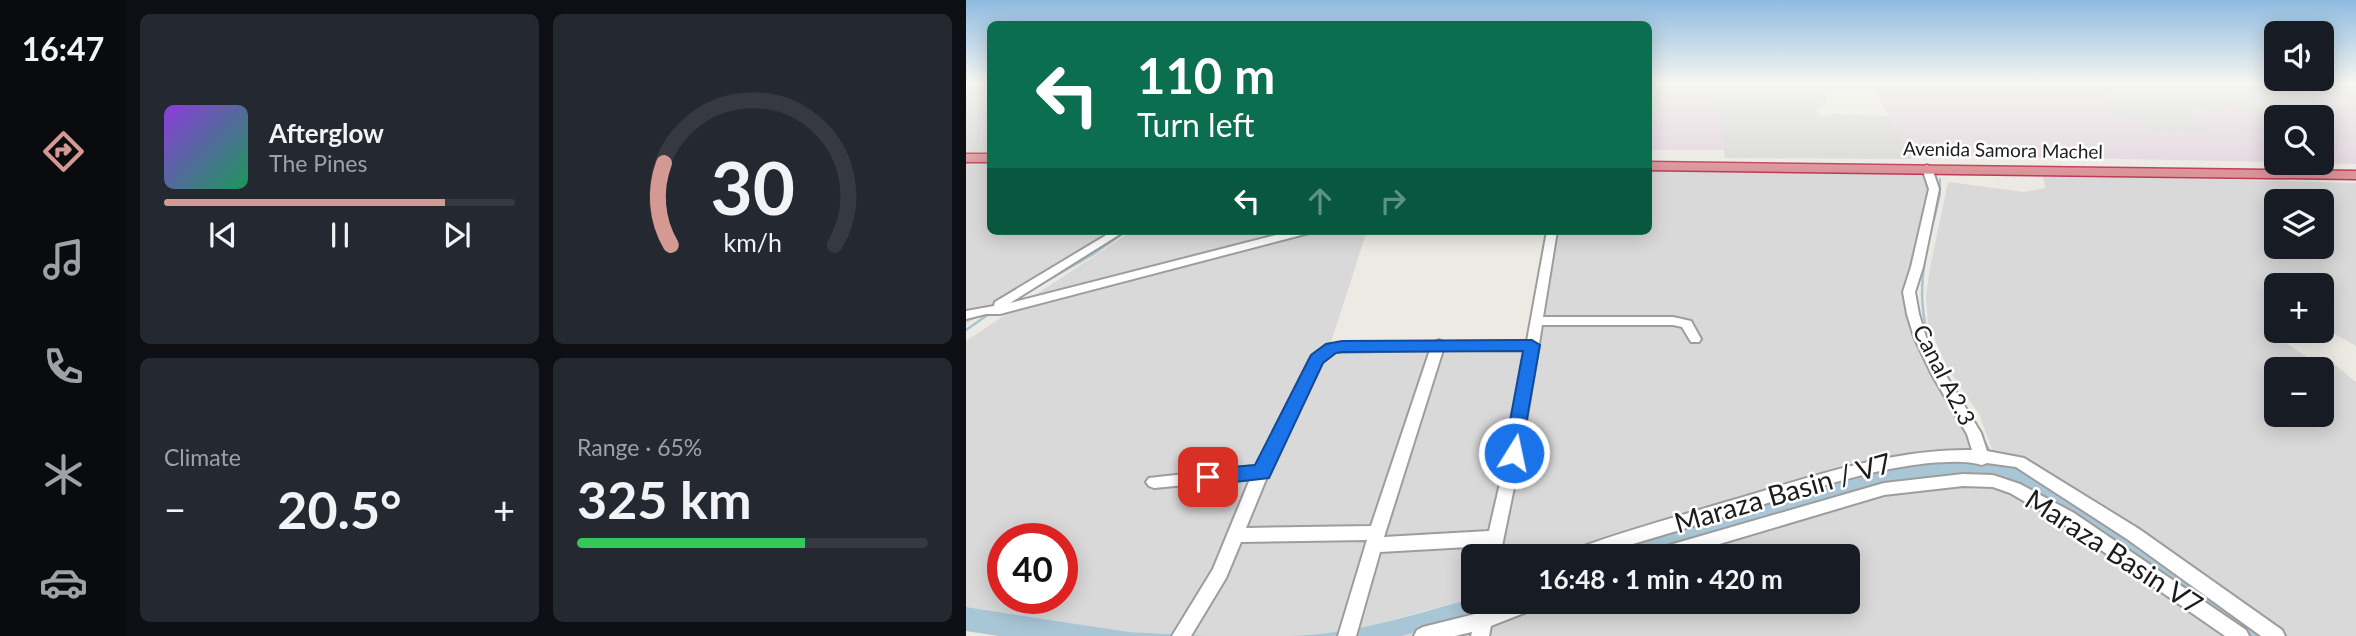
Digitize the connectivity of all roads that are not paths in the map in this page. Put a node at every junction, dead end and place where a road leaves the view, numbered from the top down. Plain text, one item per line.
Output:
1 (966, 160) edge
2 (987, 160) edge
3 (1652, 163) edge
4 (1652, 163) edge
5 (1927, 168) junction
6 (2356, 172) edge
7 (1114, 235) edge
8 (1289, 235) edge
9 (1551, 235) edge
10 (993, 310) junction
11 (966, 315) edge
12 (1536, 321) junction
13 (966, 326) edge
14 (1695, 339) dead end
15 (1439, 344) junction
16 (1532, 345) junction
17 (1990, 459) junction
18 (1262, 472) junction
19 (1154, 482) dead end
20 (1236, 536) junction
21 (1495, 538) junction
22 (1375, 539) junction
23 (1494, 544) edge
24 (1608, 544) edge
25 (1697, 544) edge
26 (1483, 619) edge
27 (1349, 631) edge
28 (1182, 633) edge
29 (1423, 636) edge
30 (2240, 636) edge
31 (2276, 636) edge

1 - 2 highway
3 - 5 highway, Avenida Samora Machel
4 - 6 highway, Avenida Samora Machel
5 - 6 highway, Avenida Samora Machel
5 - 17 street, Canal A2.3
7 - 10 street
8 - 10 street
9 - 12 street
10 - 11 street
10 - 13 street
12 - 14 street
12 - 16 street
15 - 16 street
15 - 18 street
15 - 22 street
16 - 21 street
17 - 24 street, Maraza Basin / V7
17 - 31 street, Maraza Basin / V7
18 - 19 street
18 - 20 street
20 - 22 street
20 - 28 street
21 - 22 street
21 - 23 street
22 - 27 street
25 - 30 street, Maraza Basin V7
26 - 29 street

